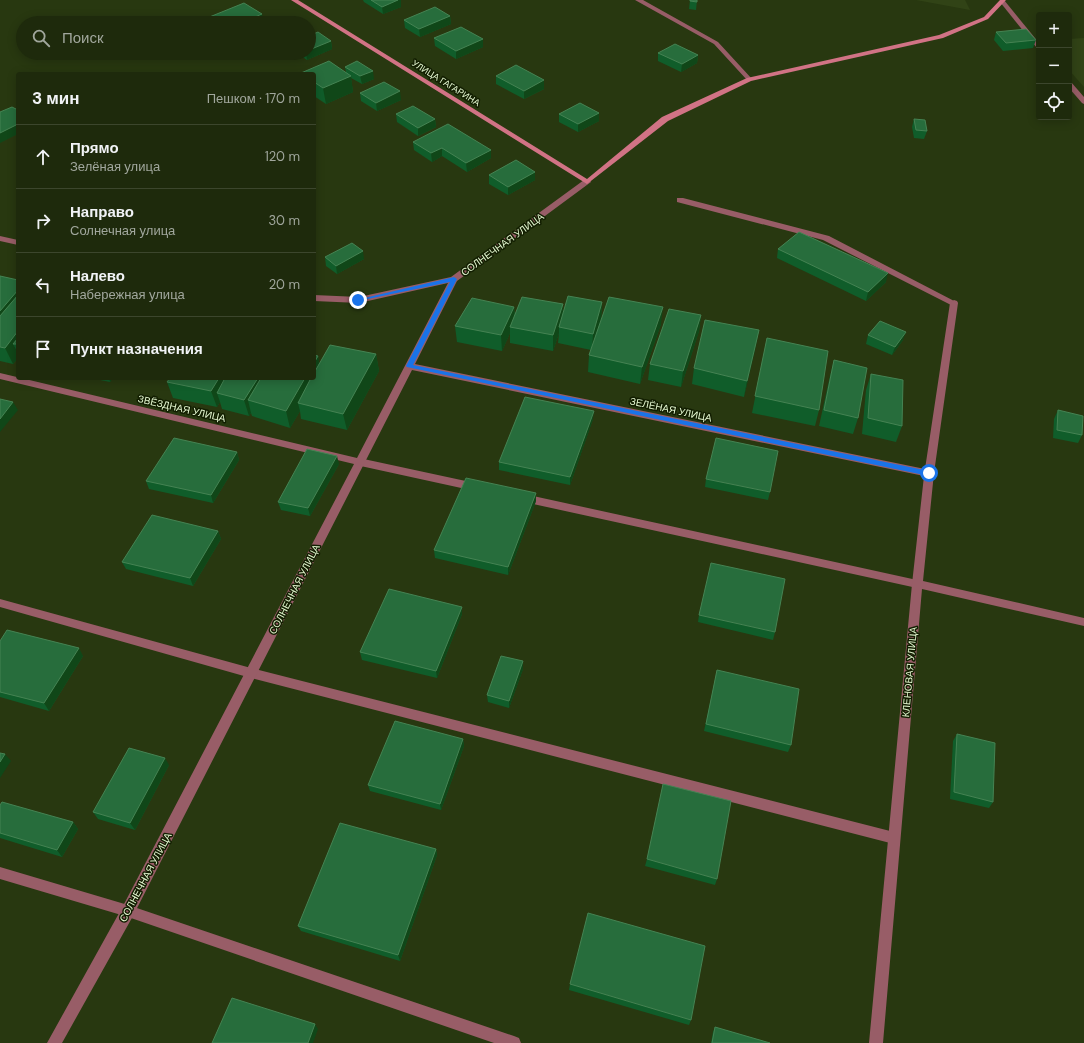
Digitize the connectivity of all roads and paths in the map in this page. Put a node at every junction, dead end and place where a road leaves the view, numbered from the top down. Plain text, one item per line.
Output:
1 (294, 0) edge
2 (638, 0) edge
3 (1002, 1) edge
4 (1036, 43) edge
5 (749, 79) junction
6 (1070, 84) edge
7 (1084, 102) edge
8 (587, 182) junction
9 (680, 200) dead end
10 (0, 238) edge
11 (16, 242) edge
12 (454, 279) junction
13 (316, 298) edge
14 (409, 366) junction
15 (0, 376) edge
16 (16, 380) edge
17 (17, 380) edge
18 (359, 462) junction
19 (929, 473) junction
20 (483, 489) edge
21 (514, 496) edge
22 (917, 584) junction
23 (0, 603) edge
24 (1084, 622) edge
25 (251, 673) junction
26 (894, 838) junction
27 (0, 873) edge
28 (128, 911) junction
29 (54, 1043) edge
30 (514, 1043) edge
31 (876, 1043) edge

1 - 8 street, УЛИЦА ГАГАРИНА
2 - 5 street
3 - 4 street
3 - 5 street
5 - 8 street
6 - 7 street
8 - 12 street, СОЛНЕЧНАЯ УЛИЦА
9 - 19 street, КЛЕНОВАЯ УЛИЦА
10 - 11 street
12 - 13 street
12 - 14 street, СОЛНЕЧНАЯ УЛИЦА
14 - 18 street, СОЛНЕЧНАЯ УЛИЦА
14 - 19 street, ЗЕЛЁНАЯ УЛИЦА
15 - 16 street, ЗВЁЗДНАЯ УЛИЦА
17 - 18 street, ЗВЁЗДНАЯ УЛИЦА
18 - 20 street, ЗВЁЗДНАЯ УЛИЦА
18 - 25 street, СОЛНЕЧНАЯ УЛИЦА
19 - 22 street, КЛЕНОВАЯ УЛИЦА
21 - 22 street
22 - 24 street
22 - 26 street, КЛЕНОВАЯ УЛИЦА
23 - 25 street
25 - 26 street
25 - 28 street, СОЛНЕЧНАЯ УЛИЦА
26 - 31 street, КЛЕНОВАЯ УЛИЦА
27 - 28 street
28 - 29 street, СОЛНЕЧНАЯ УЛИЦА
28 - 30 street

